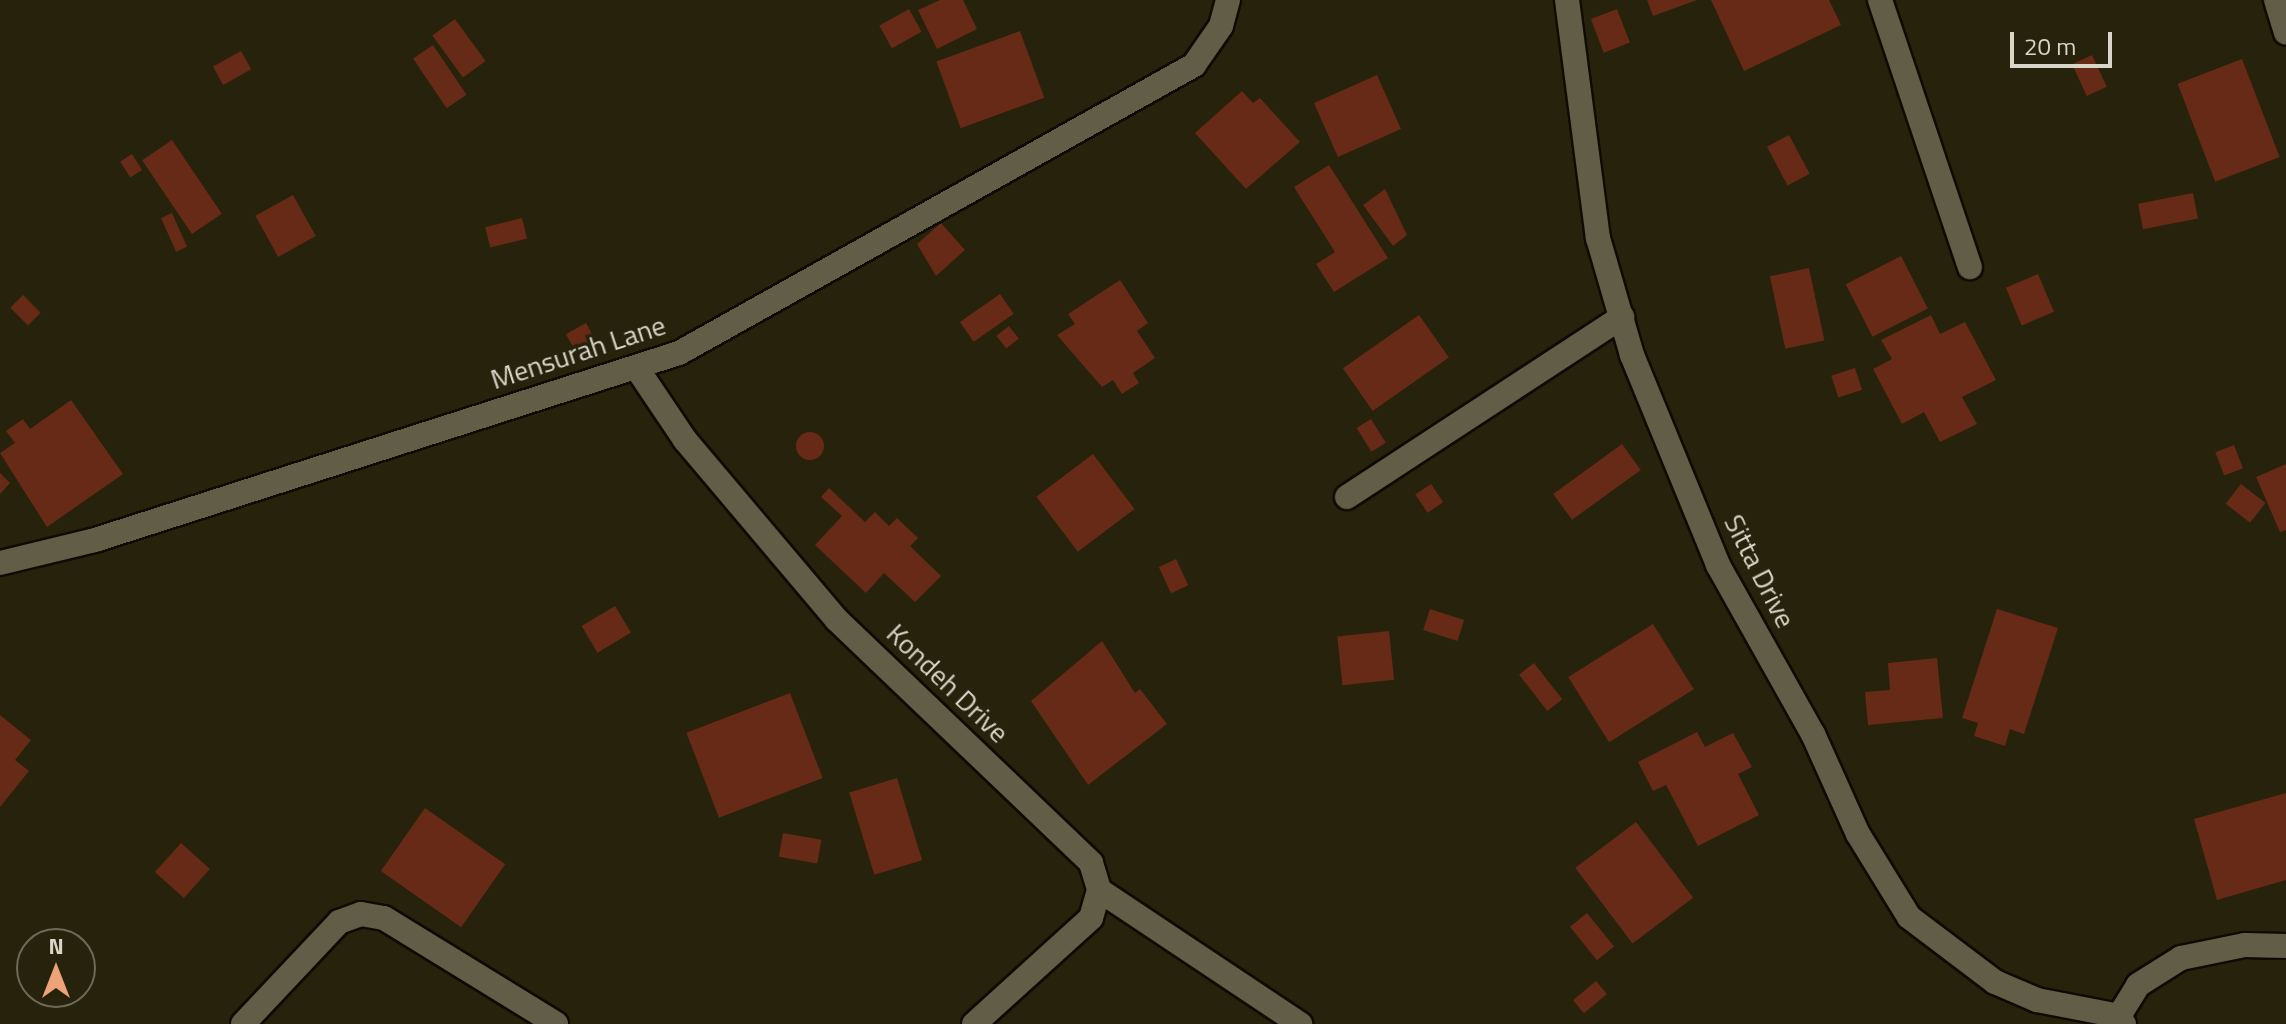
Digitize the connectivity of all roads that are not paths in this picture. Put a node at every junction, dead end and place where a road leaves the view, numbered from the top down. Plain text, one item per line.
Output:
1 (1228, 0) edge
2 (1567, 0) edge
3 (1880, 0) edge
4 (2276, 0) edge
5 (2286, 32) edge
6 (1970, 267) dead end
7 (1622, 317) junction
8 (638, 370) junction
9 (1347, 497) dead end
10 (0, 563) edge
11 (1099, 890) junction
12 (2286, 946) edge
13 (2121, 1020) edge
14 (243, 1024) edge
15 (556, 1024) edge
16 (974, 1024) edge
17 (1300, 1024) edge

1 - 8 street, Mensurah Lane
2 - 7 street, Sitta Drive
3 - 6 street
4 - 5 street
7 - 9 street
7 - 13 street, Sitta Drive
8 - 10 street, Mensurah Lane
8 - 11 street, Kondeh Drive
11 - 16 street
11 - 17 street
12 - 13 street
14 - 15 street

